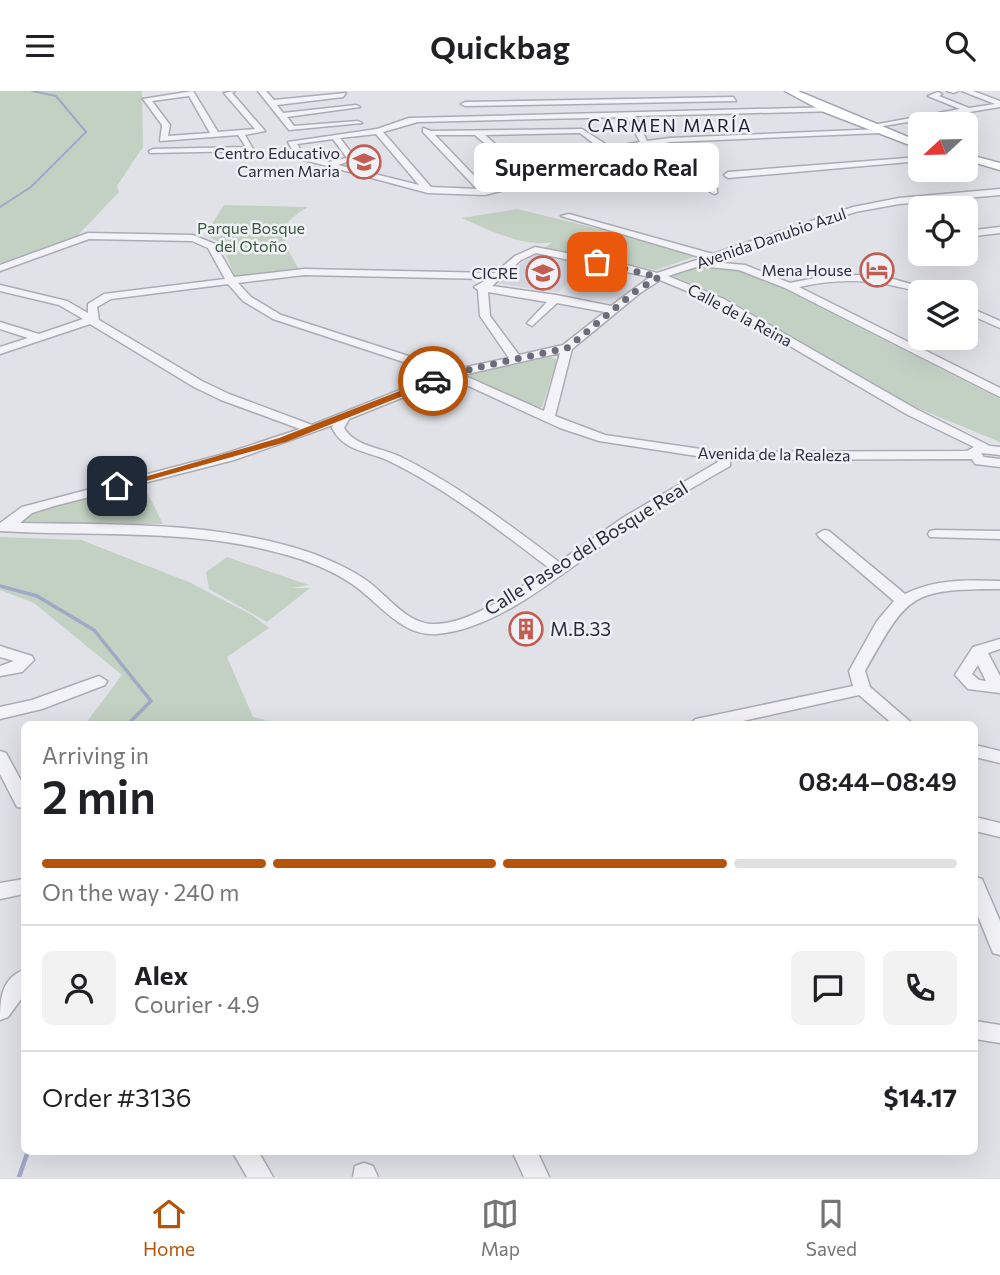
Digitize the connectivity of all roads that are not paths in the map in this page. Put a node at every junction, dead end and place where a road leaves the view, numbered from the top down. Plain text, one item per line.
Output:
1 (231, 91) edge
2 (262, 91) edge
3 (727, 91) edge
4 (795, 91) edge
5 (966, 91) edge
6 (190, 92) edge
7 (341, 93) edge
8 (557, 93) dead end
9 (938, 94) dead end
10 (733, 99) junction
11 (553, 102) junction
12 (271, 103) junction
13 (501, 103) junction
14 (465, 104) junction
15 (1000, 104) edge
16 (356, 107) junction
17 (811, 107) junction
18 (832, 109) junction
19 (968, 110) junction
20 (743, 113) junction
21 (282, 115) junction
22 (631, 115) junction
23 (429, 119) junction
24 (417, 120) junction
25 (370, 122) junction
26 (879, 128) junction
27 (379, 131) junction
28 (429, 133) junction
29 (478, 133) junction
30 (241, 134) junction
31 (769, 135) junction
32 (216, 136) junction
33 (722, 136) junction
34 (335, 137) junction
35 (908, 139) edge
36 (814, 140) dead end
37 (755, 142) dead end
38 (645, 144) junction
39 (729, 144) junction
40 (704, 145) dead end
41 (546, 149) dead end
42 (608, 150) junction
43 (153, 151) dead end
44 (584, 159) junction
45 (908, 160) edge
46 (665, 161) junction
47 (978, 163) edge
48 (329, 165) junction
49 (1000, 169) edge
50 (559, 173) junction
51 (728, 175) dead end
52 (700, 181) junction
53 (428, 190) junction
54 (714, 191) dead end
55 (485, 192) junction
56 (1000, 192) edge
57 (566, 216) dead end
58 (1000, 230) edge
59 (978, 233) edge
60 (726, 253) junction
61 (712, 257) junction
62 (695, 263) junction
63 (741, 267) junction
64 (0, 268) edge
65 (494, 276) junction
66 (449, 277) junction
67 (659, 277) junction
68 (232, 282) junction
69 (789, 286) junction
70 (908, 286) edge
71 (0, 288) edge
72 (483, 289) junction
73 (117, 294) junction
74 (34, 295) junction
75 (556, 298) junction
76 (614, 310) junction
77 (978, 315) edge
78 (94, 320) junction
79 (532, 323) dead end
80 (0, 325) edge
81 (1000, 325) edge
82 (39, 338) junction
83 (567, 348) junction
84 (0, 351) edge
85 (515, 358) junction
86 (451, 374) junction
87 (1000, 393) edge
88 (344, 417) junction
89 (548, 418) junction
90 (312, 429) junction
91 (282, 440) junction
92 (345, 440) junction
93 (991, 450) edge
94 (721, 456) junction
95 (1000, 463) edge
96 (27, 510) joint
97 (3, 524) edge
98 (824, 534) dead end
99 (935, 534) dead end
100 (1000, 535) edge
101 (557, 567) junction
102 (1000, 585) edge
103 (903, 600) junction
104 (1000, 644) edge
105 (0, 651) edge
106 (979, 651) dead end
107 (0, 671) edge
108 (99, 681) dead end
109 (862, 689) junction
110 (0, 713) edge
111 (761, 719) edge
112 (739, 721) edge
113 (901, 721) edge
114 (978, 752) edge
115 (0, 757) edge
116 (1000, 757) edge
117 (21, 796) edge
118 (978, 825) edge
119 (1000, 830) edge
120 (21, 888) edge
121 (0, 891) edge
122 (978, 892) edge
123 (1000, 947) edge
124 (21, 983) edge
125 (0, 1011) edge
126 (978, 1030) edge
127 (1000, 1034) edge
128 (247, 1155) edge
129 (526, 1155) edge
130 (261, 1177) edge
131 (537, 1177) edge

1 - 30 street
2 - 12 street
3 - 10 street
4 - 17 main road
4 - 18 main road
5 - 15 street
6 - 32 street
6 - 32 street
7 - 12 street
7 - 16 street
8 - 11 street
9 - 19 street
10 - 11 street
10 - 20 street
11 - 13 street
12 - 21 street
13 - 14 street
13 - 14 street
14 - 23 street
15 - 19 street
16 - 21 street
16 - 25 street
17 - 18 main road
17 - 20 street
18 - 26 main road
19 - 26 street
20 - 22 street
21 - 25 street
22 - 23 street
22 - 38 street
23 - 24 street
24 - 25 street
24 - 27 street
24 - 28 street
26 - 31 street
26 - 35 main road
27 - 34 street
27 - 53 street
28 - 29 street
28 - 55 street
29 - 42 street
29 - 50 street
30 - 32 street
30 - 43 street
31 - 33 street
31 - 36 street
33 - 38 street
33 - 39 street
34 - 48 street
34 - 48 street
37 - 39 street
38 - 42 street
38 - 46 street
39 - 40 street
41 - 44 street
42 - 44 street
44 - 46 street
44 - 50 street
45 - 51 street
46 - 52 street
47 - 49 main road
48 - 53 street
50 - 52 street
50 - 55 street
52 - 54 street
53 - 55 street
56 - 60 street, Avenida Danubio Azul
57 - 61 street
58 - 59 street
60 - 61 street, Avenida Danubio Azul
60 - 63 street
61 - 62 street, Avenida Danubio Azul
62 - 63 street
62 - 67 street, Avenida Danubio Azul
63 - 69 street
64 - 68 street, Avenida de la Realeza
65 - 66 street
65 - 67 street, Calle de la Reina
65 - 72 street, Calle de la Reina
66 - 68 street
66 - 72 street
67 - 76 street, Avenida Danubio Azul
67 - 93 street, Calle de la Reina
68 - 73 street
68 - 86 street, Avenida de la Realeza
69 - 70 street
69 - 87 street
71 - 74 street
72 - 75 street
72 - 85 street
73 - 74 street
73 - 78 street
74 - 78 street
75 - 76 street
75 - 79 street
76 - 83 street, Avenida Danubio Azul
77 - 81 street
78 - 82 street
78 - 90 street
80 - 82 street
82 - 84 street
83 - 85 street, Avenida Danubio Azul
83 - 89 street
85 - 86 street, Avenida Danubio Azul
86 - 88 street, Avenida Danubio Azul
86 - 89 street, Avenida de la Realeza
88 - 90 street, Avenida Danubio Azul
88 - 92 street
89 - 94 street, Avenida de la Realeza
90 - 91 street, Avenida Danubio Azul
91 - 92 street
91 - 96 street, Avenida Danubio Azul
92 - 101 street
93 - 94 street, Avenida de la Realeza
93 - 95 street
94 - 101 street, Calle Paseo del Bosque Real
96 - 97 street, Calle Paseo del Bosque Real
97 - 101 street, Calle Paseo del Bosque Real
98 - 103 street
99 - 100 street
102 - 103 street
103 - 109 street
104 - 106 street
105 - 107 street
108 - 110 street
109 - 111 street
109 - 113 street
111 - 112 street
114 - 116 street
115 - 117 street
118 - 119 street
120 - 121 street
122 - 123 street
124 - 125 street
126 - 127 street
128 - 130 street
129 - 131 street

